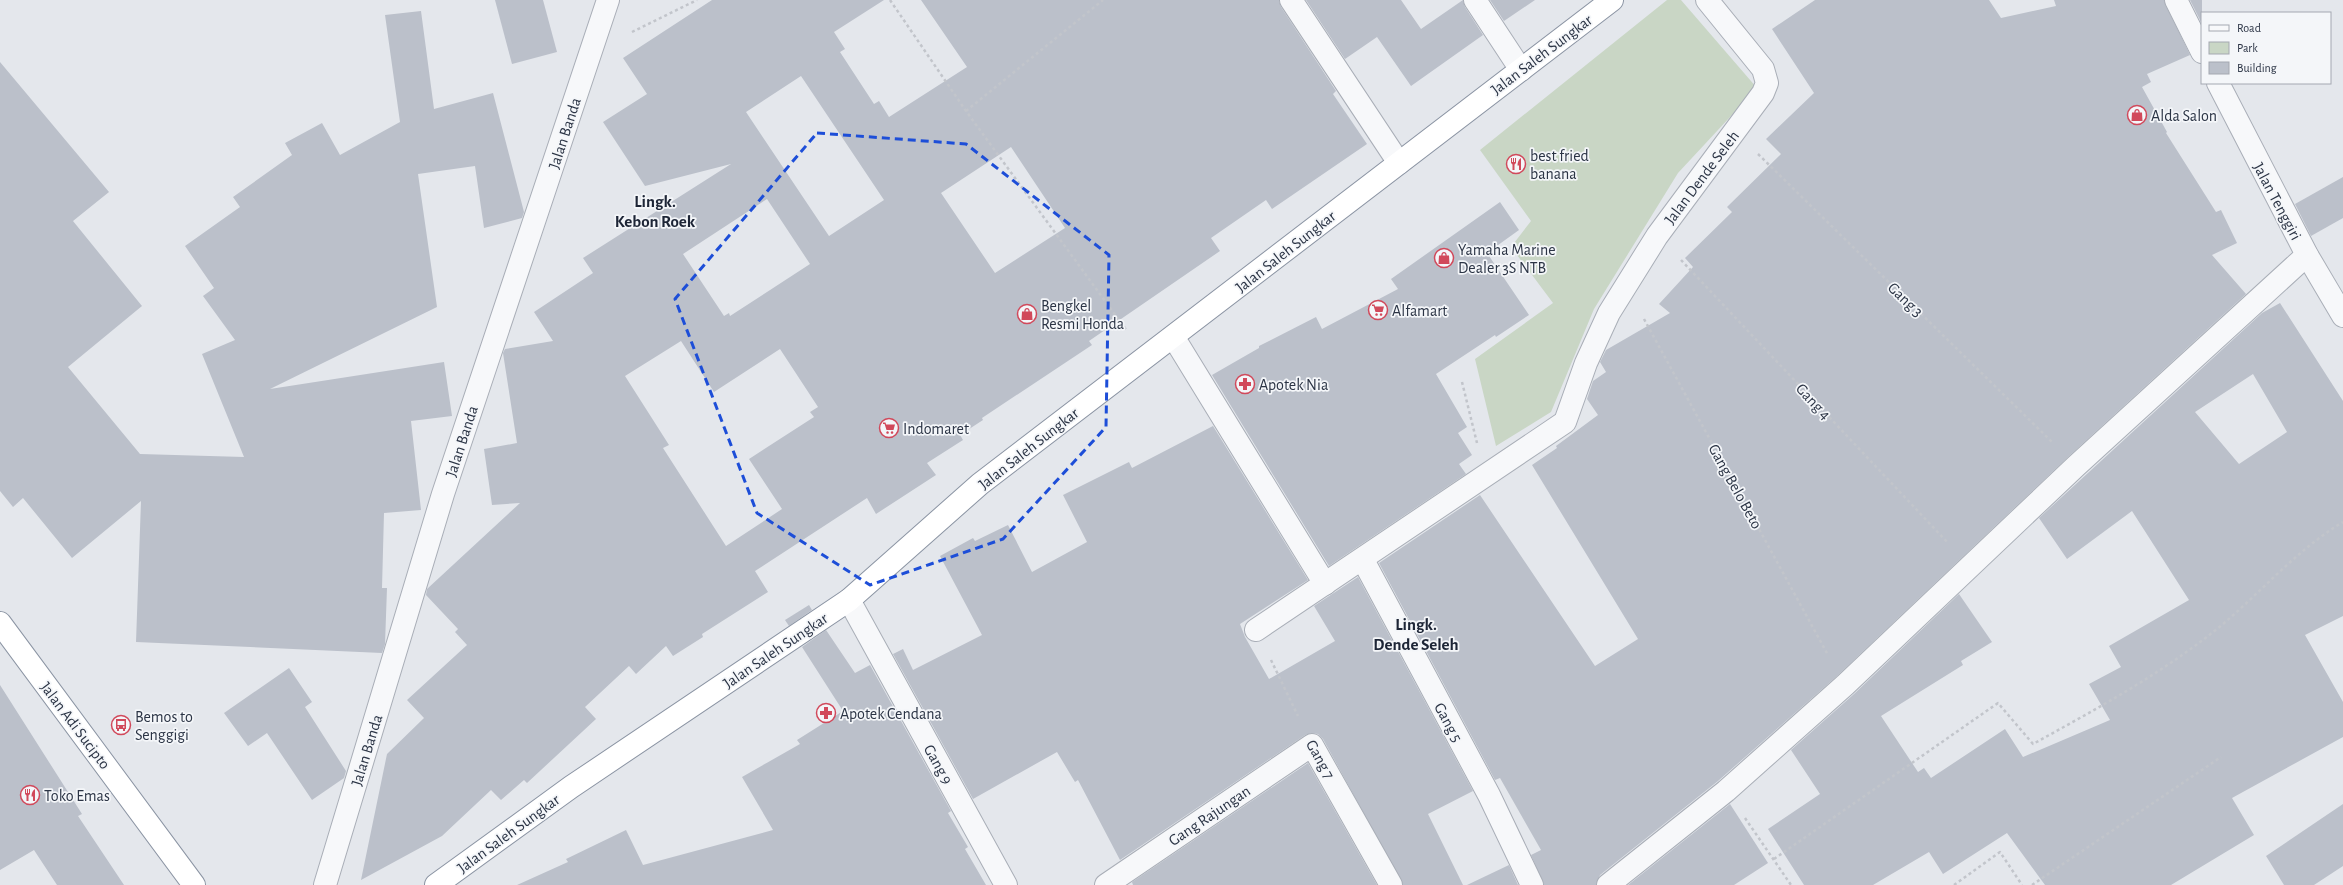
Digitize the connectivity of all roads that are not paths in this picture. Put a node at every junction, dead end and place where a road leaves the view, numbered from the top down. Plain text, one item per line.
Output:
1 (608, 0) edge
2 (1291, 0) edge
3 (1475, 0) edge
4 (1612, 0) edge
5 (1707, 0) edge
6 (2176, 0) edge
7 (2201, 50) edge
8 (1521, 70) junction
9 (2219, 84) edge
10 (1399, 163) junction
11 (2306, 255) junction
12 (2343, 316) edge
13 (1174, 338) junction
14 (1363, 560) junction
15 (1325, 584) junction
16 (849, 600) junction
17 (0, 623) edge
18 (1256, 630) road end
19 (1312, 745) joint
20 (194, 885) edge
21 (325, 885) edge
22 (436, 885) edge
23 (1006, 885) edge
24 (1106, 885) edge
25 (1391, 885) edge
26 (1532, 885) edge
27 (1608, 885) edge

1 - 21 street, Jalan Banda
2 - 10 street
3 - 8 street
4 - 8 highway, Jalan Saleh Sungkar
5 - 14 street, Jalan Dende Seleh
6 - 7 street
8 - 10 highway, Jalan Saleh Sungkar
9 - 11 street, Jalan Tenggiri
10 - 13 highway, Jalan Saleh Sungkar
11 - 12 street, Jalan Tenggiri
11 - 27 street
13 - 15 street
13 - 16 highway, Jalan Saleh Sungkar
14 - 15 street, Jalan Dende Seleh
14 - 26 street, Gang 5
15 - 18 street, Jalan Dende Seleh
16 - 22 highway, Jalan Saleh Sungkar
16 - 23 street, Gang 9
17 - 20 highway, Jalan Adi Sucipto
19 - 24 street, Gang Rajungan
19 - 25 street, Gang 7

